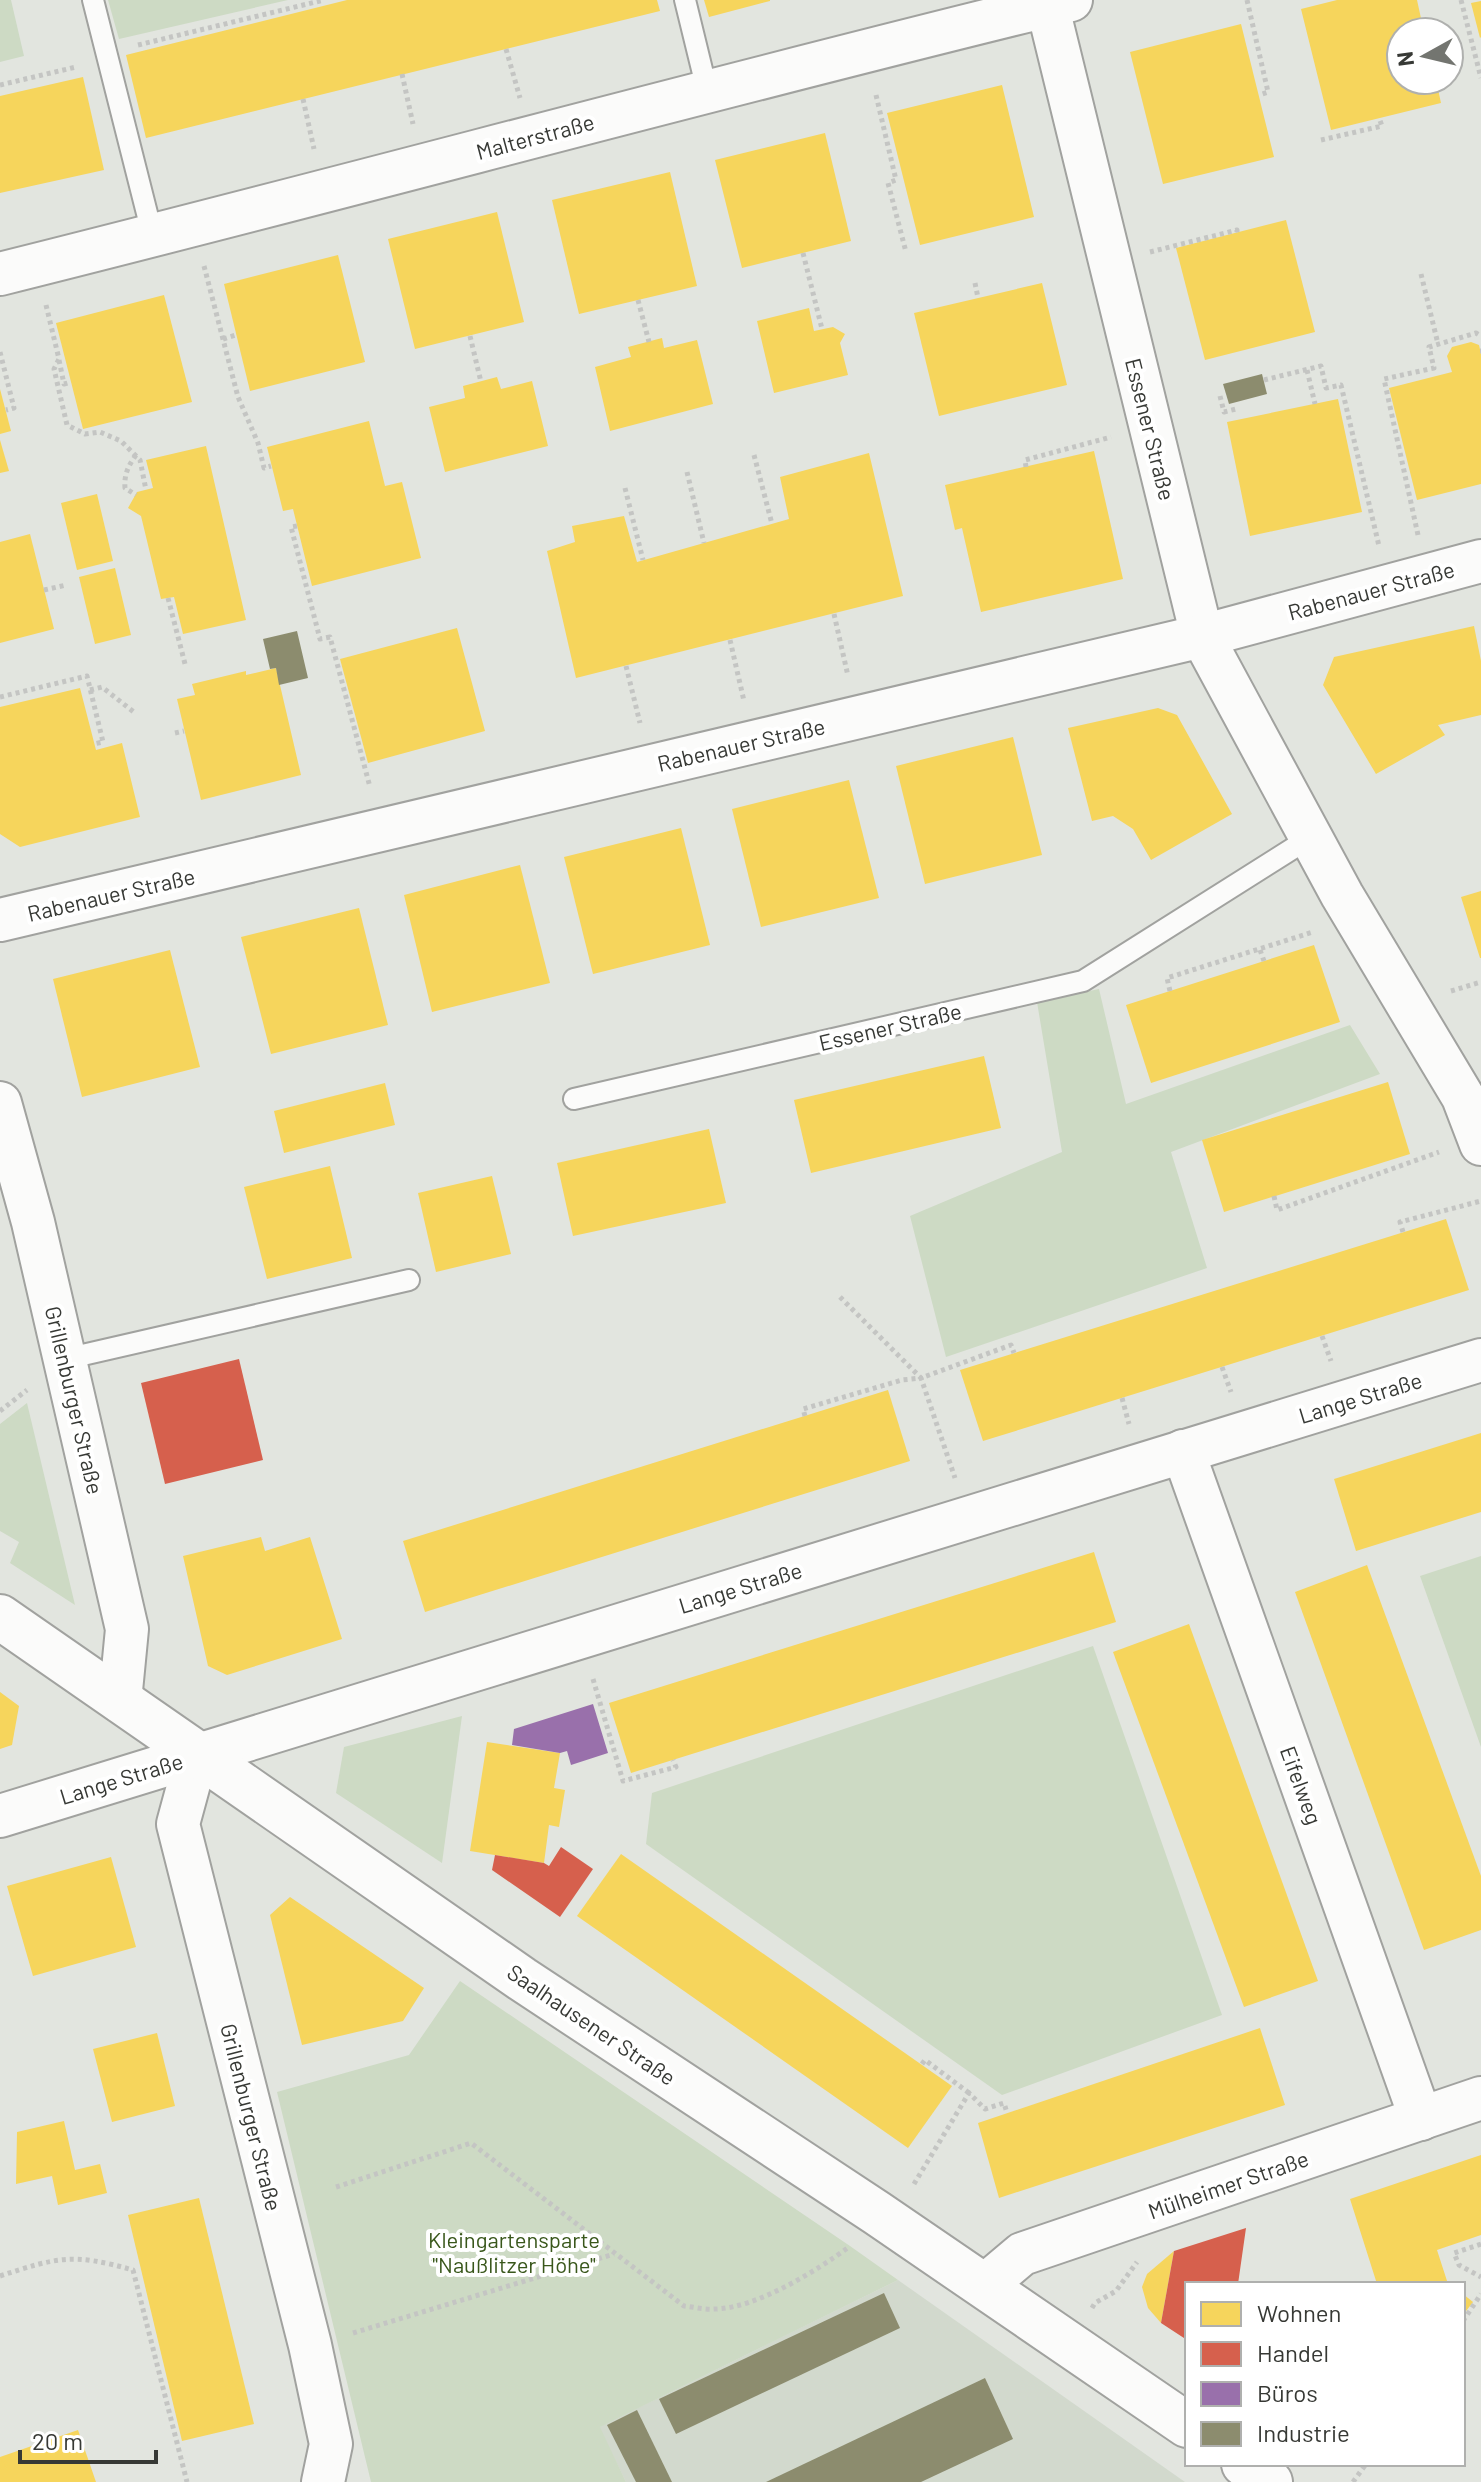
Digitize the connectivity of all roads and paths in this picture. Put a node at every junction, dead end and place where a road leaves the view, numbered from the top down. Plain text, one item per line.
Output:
1 (93, 0) edge
2 (324, 0) edge
3 (685, 0) edge
4 (1247, 0) edge
5 (1461, 0) edge
6 (1055, 2) edge
7 (866, 51) junction
8 (107, 56) junction
9 (32, 78) junction
10 (1481, 78) edge
11 (0, 85) edge
12 (35, 89) dead end
13 (707, 90) junction
14 (1259, 95) dead end
15 (1379, 118) dead end
16 (1321, 140) dead end
17 (904, 178) dead end
18 (896, 180) junction
19 (193, 227) junction
20 (1237, 233) dead end
21 (153, 237) junction
22 (906, 252) dead end
23 (803, 253) dead end
24 (1111, 262) junction
25 (18, 270) edge
26 (1421, 274) dead end
27 (975, 283) dead end
28 (978, 298) dead end
29 (638, 300) dead end
30 (822, 329) dead end
31 (236, 335) dead end
32 (470, 336) dead end
33 (1481, 336) edge
34 (223, 339) junction
35 (649, 342) dead end
36 (1438, 344) junction
37 (0, 352) edge
38 (59, 359) junction
39 (1434, 368) junction
40 (1307, 370) junction
41 (1435, 376) dead end
42 (1264, 380) dead end
43 (71, 382) dead end
44 (481, 382) dead end
45 (1220, 396) dead end
46 (1315, 404) dead end
47 (1236, 409) dead end
48 (6, 410) dead end
49 (1151, 427) junction
50 (1357, 454) junction
51 (136, 455) junction
52 (754, 455) dead end
53 (1350, 456) dead end
54 (271, 466) dead end
55 (1026, 467) dead end
56 (687, 472) dead end
57 (625, 488) dead end
58 (146, 490) dead end
59 (136, 495) dead end
60 (772, 524) dead end
61 (297, 526) dead end
62 (704, 543) dead end
63 (643, 560) dead end
64 (1481, 561) edge
65 (1408, 580) junction
66 (66, 585) dead end
67 (44, 590) dead end
68 (168, 598) dead end
69 (834, 614) dead end
70 (1202, 636) junction
71 (730, 640) dead end
72 (185, 664) dead end
73 (626, 666) dead end
74 (90, 690) junction
75 (0, 697) edge
76 (135, 713) dead end
77 (857, 717) junction
78 (184, 731) dead end
79 (175, 733) dead end
80 (754, 742) junction
81 (94, 744) dead end
82 (650, 766) junction
83 (382, 830) junction
84 (1311, 837) junction
85 (1355, 916) junction
86 (0, 920) edge
87 (1260, 950) junction
88 (1264, 961) dead end
89 (1170, 991) dead end
90 (574, 1099) dead end
91 (0, 1103) edge
92 (1480, 1141) edge
93 (1359, 1170) dead end
94 (1363, 1179) junction
95 (1274, 1196) dead end
96 (1481, 1201) edge
97 (1403, 1232) dead end
98 (409, 1280) dead end
99 (840, 1297) dead end
100 (1014, 1353) dead end
101 (65, 1359) junction
102 (1481, 1360) edge
103 (921, 1378) junction
104 (805, 1416) dead end
105 (1183, 1451) junction
106 (969, 1517) junction
107 (0, 1617) edge
108 (580, 1636) junction
109 (120, 1701) junction
110 (197, 1754) junction
111 (673, 1760) dead end
112 (0, 1816) edge
113 (922, 2064) dead end
114 (969, 2093) junction
115 (1481, 2098) edge
116 (1007, 2113) dead end
117 (1421, 2119) junction
118 (336, 2187) dead end
119 (884, 2217) junction
120 (1481, 2244) edge
121 (614, 2254) junction
122 (1148, 2255) dead end
123 (0, 2276) edge
124 (1481, 2277) edge
125 (984, 2286) junction
126 (1481, 2294) edge
127 (1465, 2318) edge
128 (310, 2345) junction
129 (1070, 2345) junction
130 (168, 2382) dead end
131 (161, 2385) junction
132 (1185, 2424) edge
133 (1247, 2466) edge
134 (187, 2482) edge
135 (323, 2482) edge
136 (1270, 2482) edge

1 - 8 lane
2 - 8 path
3 - 13 lane
4 - 14 path
5 - 10 path
6 - 7 street, Malterstraße
6 - 24 street, Essener Straße
7 - 13 street, Malterstraße
7 - 18 path
8 - 9 path
8 - 21 lane
9 - 11 path
9 - 12 path
13 - 19 street, Malterstraße
15 - 16 path
17 - 18 path
18 - 22 path
19 - 21 street, Malterstraße
19 - 34 path
20 - 24 path
21 - 25 street, Malterstraße
23 - 30 path
24 - 49 street, Essener Straße
25 - 38 path
26 - 36 path
27 - 28 path
29 - 35 path
31 - 34 path
32 - 44 path
33 - 36 path
34 - 54 path
36 - 39 path
37 - 48 path
38 - 43 path
38 - 51 path
39 - 41 path
39 - 65 path
40 - 42 path
40 - 46 path
40 - 50 path
45 - 47 path
49 - 55 path
49 - 70 street, Essener Straße
50 - 53 path
50 - 65 path
51 - 58 path
51 - 59 path
52 - 60 path
56 - 62 path
57 - 63 path
61 - 83 path
64 - 65 street, Rabenauer Straße
65 - 70 street, Rabenauer Straße
66 - 67 path
68 - 72 path
69 - 77 path
70 - 77 street, Rabenauer Straße
70 - 84 street, Essener Straße
71 - 80 path
73 - 82 path
74 - 75 path
74 - 76 path
74 - 81 path
77 - 80 street, Rabenauer Straße
78 - 79 path
80 - 82 street, Rabenauer Straße
82 - 83 street, Rabenauer Straße
83 - 86 street, Rabenauer Straße
84 - 85 street, Essener Straße
84 - 90 lane, Essener Straße
85 - 87 path
85 - 92 street, Essener Straße
87 - 88 path
87 - 89 path
91 - 101 street, Grillenburger Straße
92 - 94 path
93 - 94 path
94 - 95 path
96 - 97 path
98 - 101 lane
99 - 103 path
100 - 103 path
101 - 109 street, Grillenburger Straße
102 - 105 street, Lange Straße
103 - 104 path
103 - 106 path
105 - 106 street, Lange Straße
105 - 117 street, Eifelweg
106 - 108 street, Lange Straße
107 - 109 street, Saalhausener Straße
108 - 110 street, Lange Straße
108 - 111 path
109 - 110 street, Saalhausener Straße
110 - 112 street, Lange Straße
110 - 119 street, Saalhausener Straße
110 - 128 street, Grillenburger Straße
113 - 114 path
114 - 116 path
114 - 119 path
115 - 117 street, Mülheimer Straße
117 - 125 street, Mülheimer Straße
118 - 121 path
119 - 121 path
119 - 125 street, Saalhausener Straße
120 - 124 path
121 - 128 path
122 - 129 path
123 - 131 path
125 - 129 street, Saalhausener Straße
126 - 127 path
128 - 135 street, Grillenburger Straße
129 - 132 street, Saalhausener Straße
130 - 131 path
131 - 134 path
133 - 136 street

